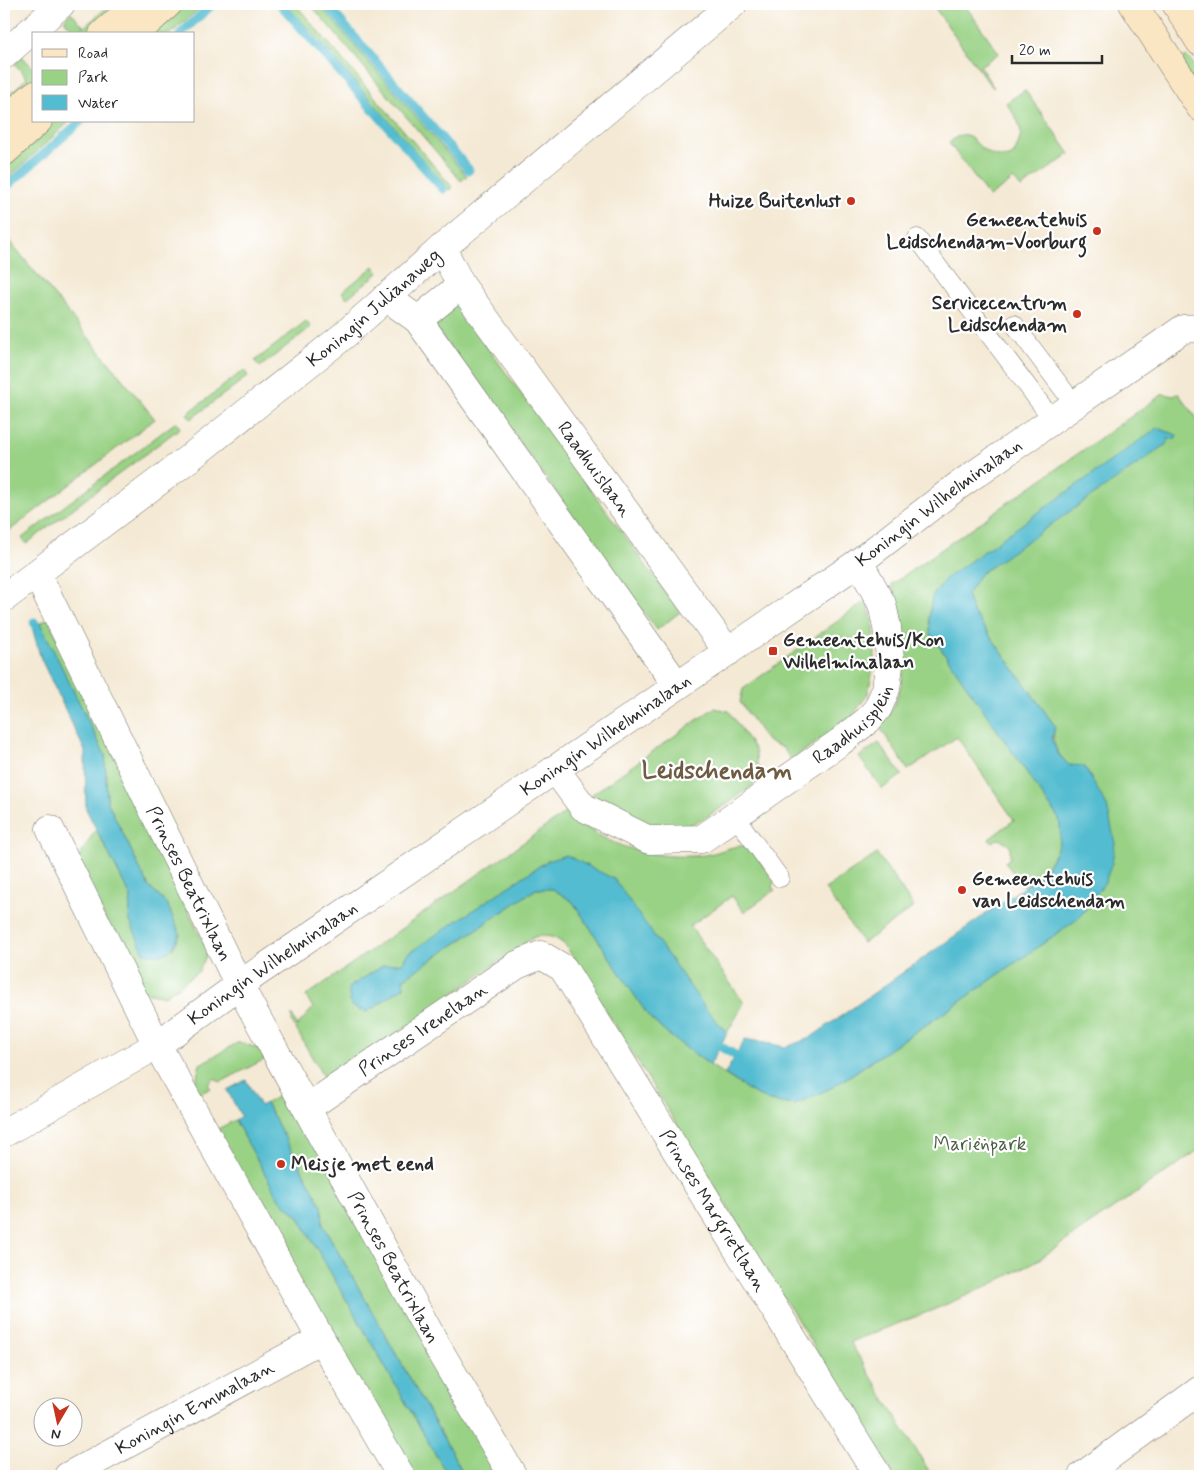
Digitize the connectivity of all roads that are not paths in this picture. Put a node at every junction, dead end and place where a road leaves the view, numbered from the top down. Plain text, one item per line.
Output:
1 (61, 4) edge
2 (137, 4) edge
3 (168, 4) edge
4 (733, 4) edge
5 (1133, 4) edge
6 (1176, 4) edge
7 (105, 32) edge
8 (137, 32) edge
9 (1200, 42) edge
10 (4, 55) edge
11 (32, 97) edge
12 (1200, 107) edge
13 (4, 121) edge
14 (37, 122) edge
15 (4, 152) edge
16 (917, 238) dead end
17 (442, 248) junction
18 (461, 285) junction
19 (386, 297) junction
20 (418, 320) junction
21 (1014, 324) dead end
22 (1200, 328) edge
23 (1074, 404) junction
24 (1052, 420) junction
25 (859, 562) junction
26 (37, 574) junction
27 (4, 598) edge
28 (728, 652) junction
29 (677, 685) junction
30 (555, 769) junction
31 (736, 816) junction
32 (50, 829) dead end
33 (780, 878) dead end
34 (541, 955) joint
35 (239, 985) junction
36 (157, 1045) junction
37 (307, 1108) junction
38 (4, 1133) edge
39 (321, 1339) junction
40 (1200, 1390) edge
41 (83, 1473) edge
42 (401, 1476) edge
43 (513, 1476) edge
44 (878, 1476) edge
45 (1082, 1476) edge

1 - 10 street
2 - 7 street
3 - 8 street
4 - 17 street, Koningin Julianaweg
5 - 12 street
6 - 9 street
11 - 13 street
14 - 15 street
16 - 24 lane
17 - 18 street, Raadhuislaan
17 - 19 street, Koningin Julianaweg
18 - 20 street
18 - 28 street, Raadhuislaan
19 - 20 street
19 - 26 street, Koningin Julianaweg
20 - 29 street
21 - 23 lane
22 - 23 street, Koningin Wilhelminalaan
23 - 24 street, Koningin Wilhelminalaan
24 - 25 street, Koningin Wilhelminalaan
25 - 28 street, Koningin Wilhelminalaan
25 - 31 street, Raadhuisplein
26 - 27 street, Koningin Julianaweg
26 - 35 street, Prinses Beatrixlaan
28 - 29 street, Koningin Wilhelminalaan
29 - 30 street, Koningin Wilhelminalaan
30 - 31 street, Raadhuisplein
30 - 35 street, Koningin Wilhelminalaan
31 - 33 lane
32 - 36 street
34 - 37 street, Prinses Irenelaan
34 - 44 street, Prinses Margrietlaan
35 - 36 street, Koningin Wilhelminalaan
35 - 37 street, Prinses Beatrixlaan
36 - 38 street, Koningin Wilhelminalaan
36 - 39 street
37 - 43 street, Prinses Beatrixlaan
39 - 41 street, Koningin Emmalaan
39 - 42 street
40 - 45 street

